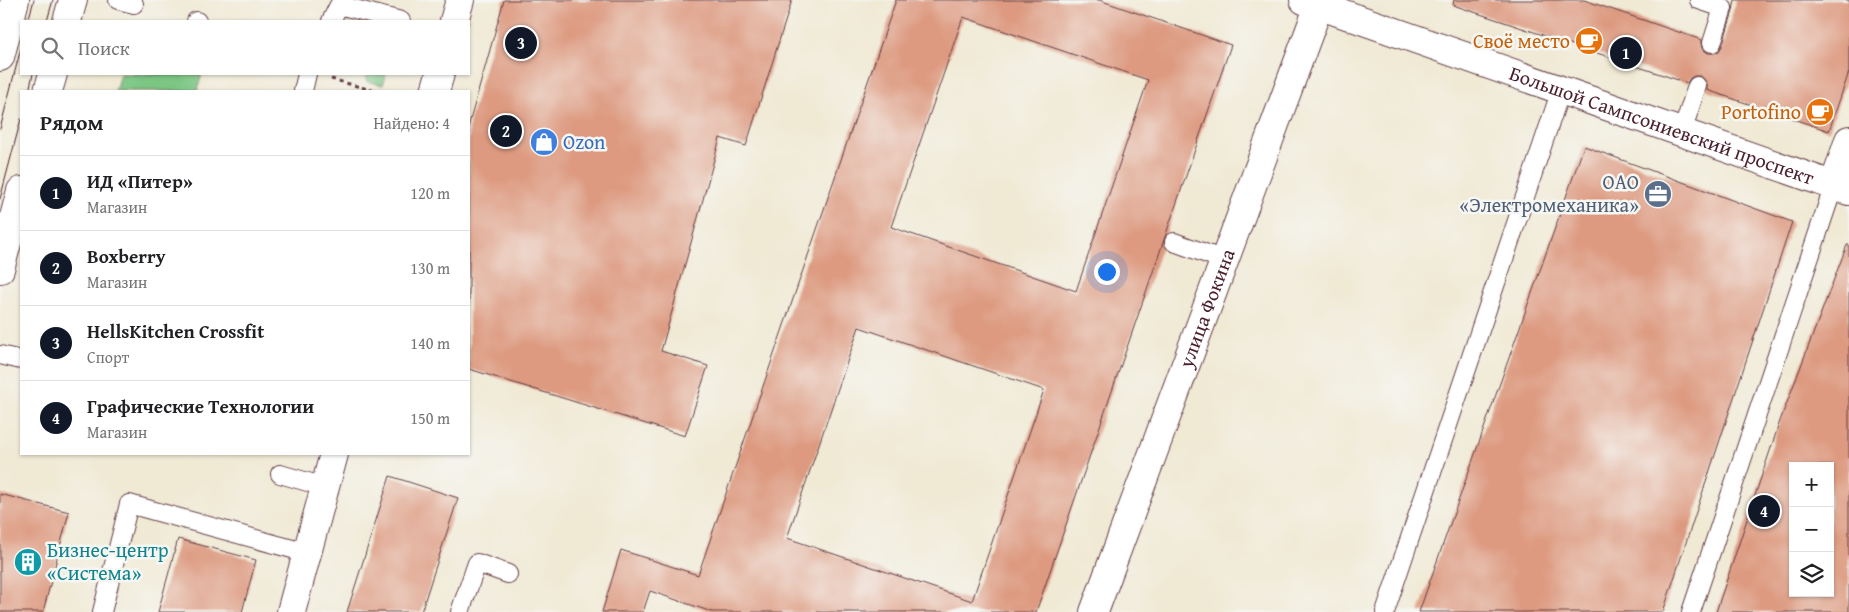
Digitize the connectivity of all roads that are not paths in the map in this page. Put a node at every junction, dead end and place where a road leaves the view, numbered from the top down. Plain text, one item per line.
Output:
1 (15, 0) edge
2 (73, 0) edge
3 (460, 0) edge
4 (1699, 0) edge
5 (1314, 2) edge
6 (67, 20) edge
7 (332, 20) edge
8 (397, 20) edge
9 (454, 20) edge
10 (1712, 43) dead end
11 (0, 57) edge
12 (53, 75) edge
13 (315, 75) edge
14 (440, 75) edge
15 (1697, 86) dead end
16 (48, 90) edge
17 (304, 90) edge
18 (435, 90) edge
19 (1561, 90) junction
20 (1682, 132) junction
21 (1849, 140) edge
22 (1841, 188) edge
23 (20, 195) edge
24 (1174, 242) dead end
25 (1224, 260) junction
26 (0, 269) edge
27 (0, 355) edge
28 (20, 360) edge
29 (334, 455) edge
30 (280, 474) dead end
31 (325, 486) junction
32 (307, 553) junction
33 (508, 574) dead end
34 (296, 611) edge
35 (102, 612) edge
36 (460, 612) edge
37 (1094, 612) edge
38 (1385, 612) edge
39 (1691, 612) edge

1 - 11 street
2 - 6 street
3 - 9 street
4 - 10 lane
5 - 19 street, Большой Сампсониевский проспект
5 - 25 street, улица Фокина
7 - 8 lane
12 - 16 street
13 - 17 lane
14 - 18 street
15 - 20 lane
19 - 20 street, Большой Сампсониевский проспект
19 - 38 lane
20 - 22 street, Большой Сампсониевский проспект
21 - 22 street
22 - 39 lane
23 - 26 street
24 - 25 lane
25 - 37 street, улица Фокина
27 - 28 lane
29 - 31 street
30 - 31 lane
31 - 32 street
32 - 34 street
32 - 35 lane
33 - 36 lane

